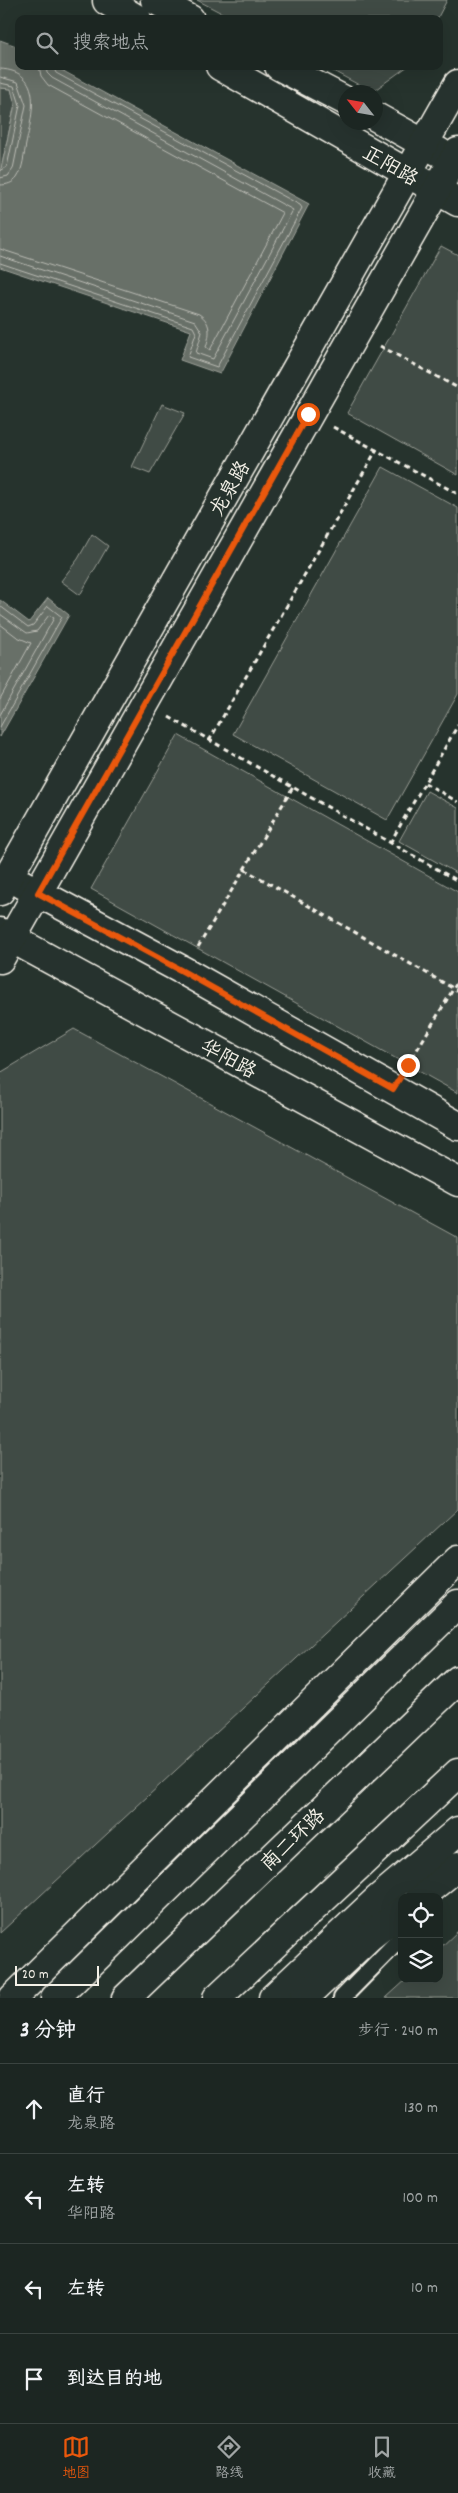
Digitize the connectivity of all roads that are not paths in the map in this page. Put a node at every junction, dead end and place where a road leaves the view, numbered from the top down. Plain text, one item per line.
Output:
1 (155, 0) edge
2 (107, 2) dead end
3 (130, 15) edge
4 (183, 15) edge
5 (227, 70) edge
6 (288, 70) edge
7 (458, 84) edge
8 (338, 97) edge
9 (383, 121) edge
10 (424, 143) junction
11 (457, 158) edge
12 (407, 174) junction
13 (446, 196) edge
14 (3, 880) edge
15 (38, 893) junction
16 (4, 944) edge
17 (458, 1126) edge
18 (458, 1182) edge
19 (458, 1560) edge
20 (458, 1604) edge
21 (458, 1663) edge
22 (458, 1680) edge
23 (410, 1725) junction
24 (458, 1773) edge
25 (458, 1785) edge
26 (458, 1831) edge
27 (390, 1836) junction
28 (458, 1866) edge
29 (458, 1878) edge
30 (425, 1893) edge
31 (443, 1894) edge
32 (398, 1914) edge
33 (401, 1938) edge
34 (13, 1998) edge
35 (55, 1998) edge
36 (126, 1998) edge
37 (217, 1998) edge
38 (273, 1998) edge
39 (304, 1998) edge
40 (342, 1998) edge

1 - 4 main road
2 - 3 main road
5 - 12 main road, 正阳路
6 - 8 main road
7 - 10 main road, 龙泉路
9 - 10 main road, 正阳路
10 - 11 main road, 正阳路
10 - 12 main road, 龙泉路
11 - 13 main road, 龙泉路
12 - 13 main road, 正阳路
12 - 14 main road, 龙泉路
13 - 15 main road, 龙泉路
14 - 15 main road
15 - 16 main road, 龙泉路
15 - 17 main road
16 - 18 main road, 华阳路
19 - 34 main road
20 - 35 main road
21 - 23 main road
22 - 23 main road, 南二环路
23 - 36 main road, 南二环路
24 - 27 main road
25 - 27 main road
26 - 38 main road
27 - 37 main road
28 - 30 main road
29 - 31 lane
32 - 39 main road
33 - 40 lane

